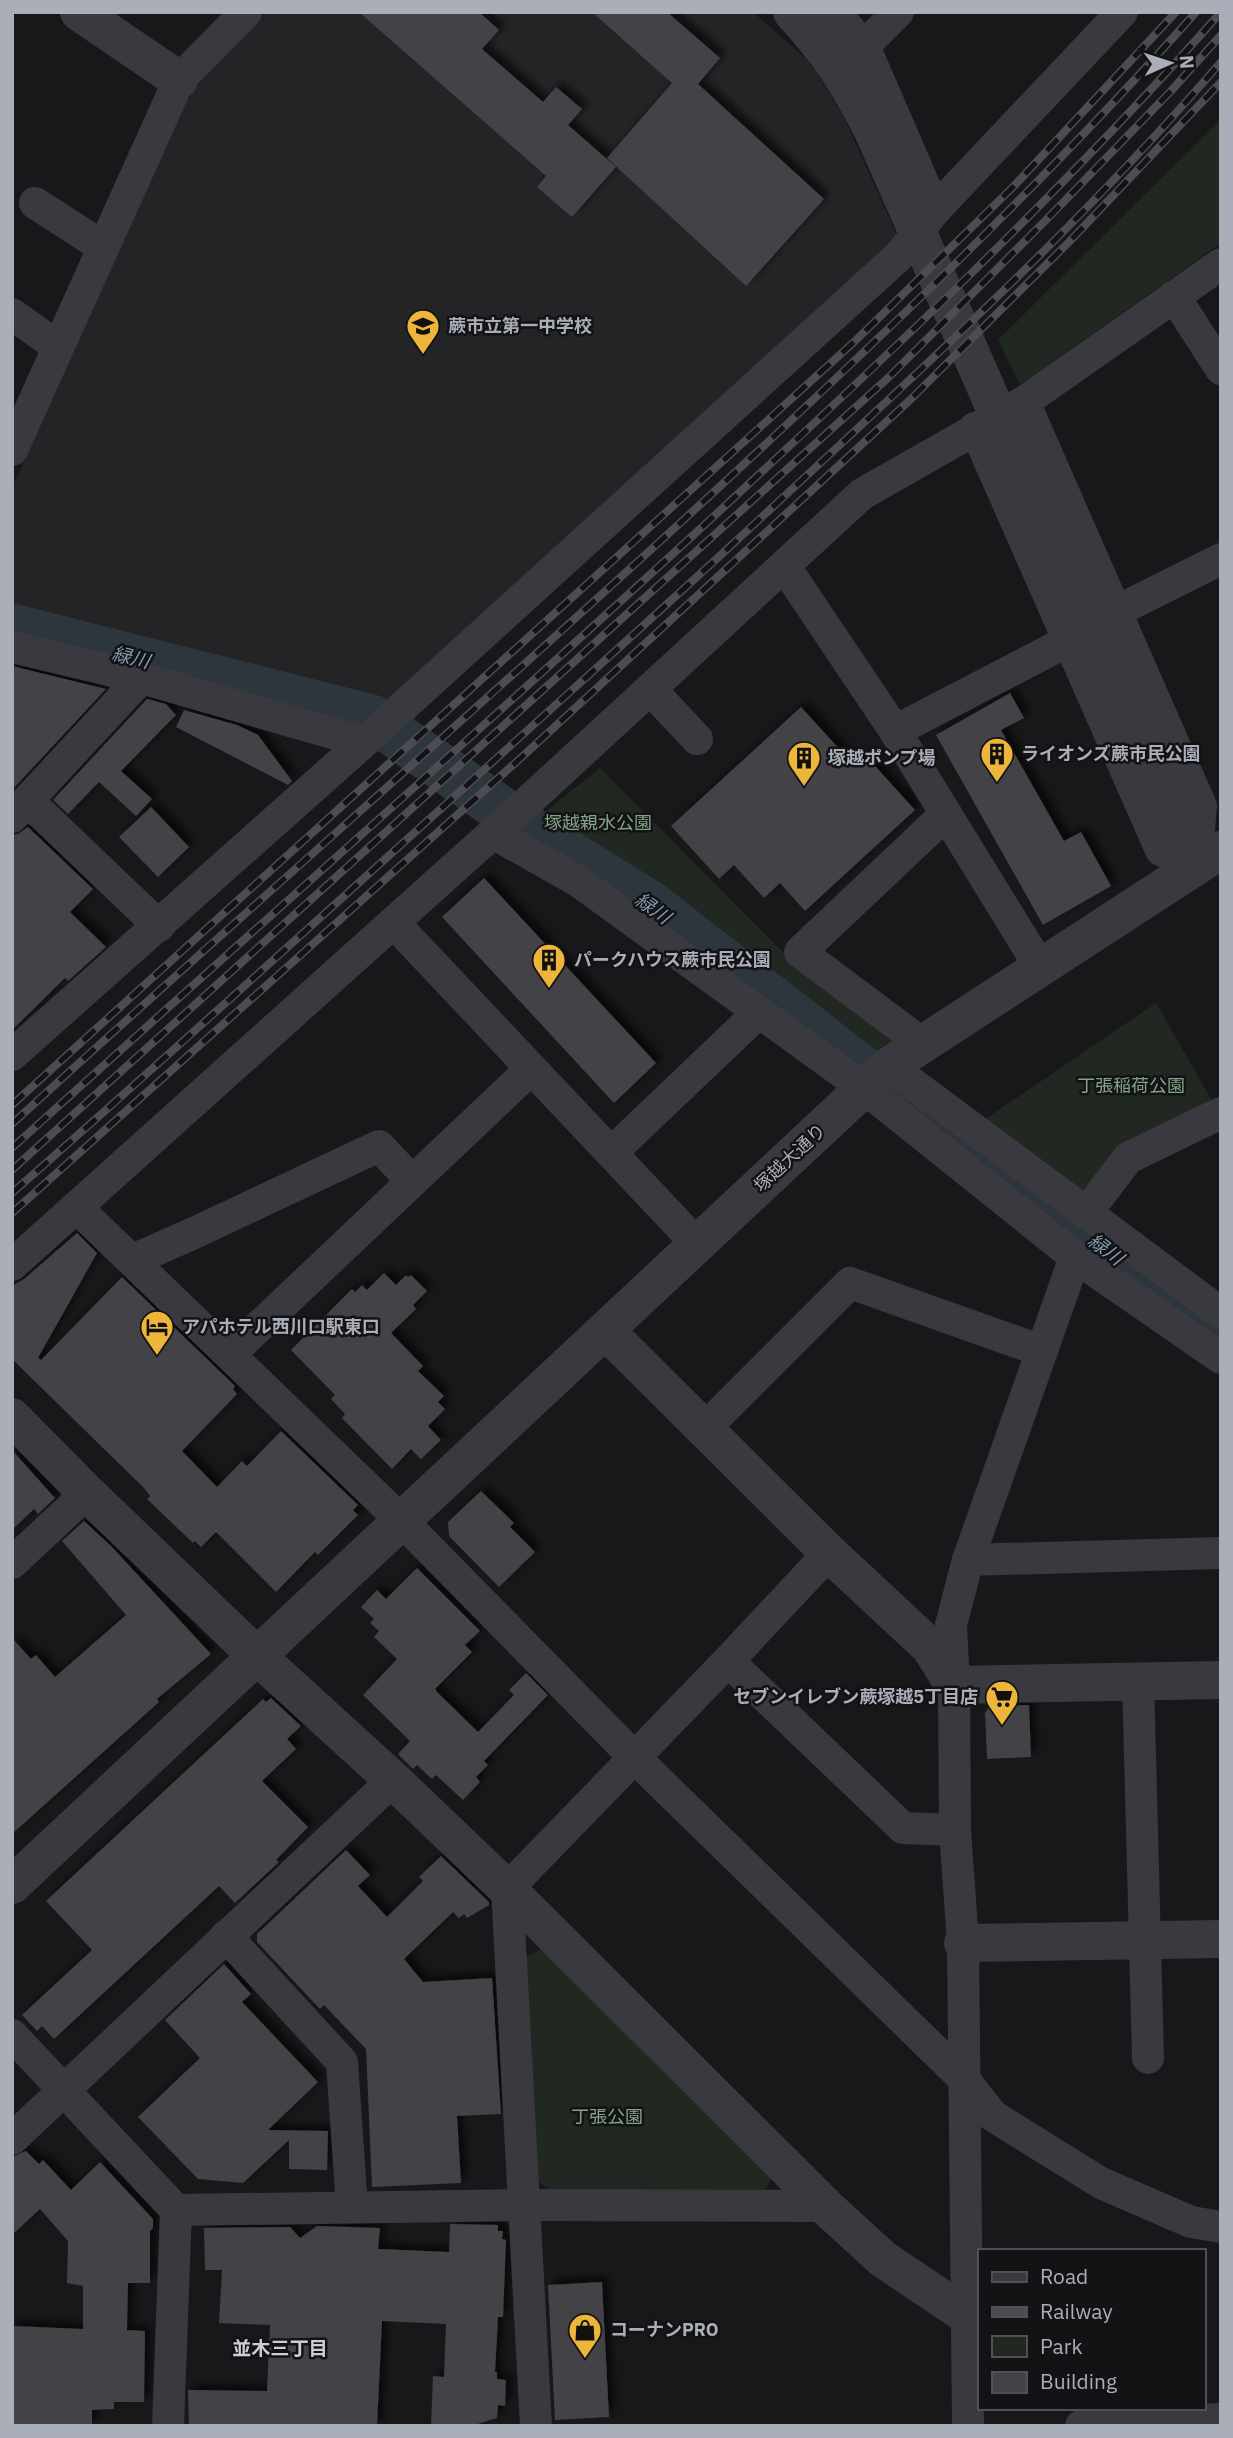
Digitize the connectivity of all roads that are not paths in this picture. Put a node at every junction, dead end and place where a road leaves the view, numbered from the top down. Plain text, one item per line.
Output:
1 (79, 12) edge
2 (246, 12) edge
3 (792, 12) edge
4 (834, 12) edge
5 (898, 12) edge
6 (1122, 12) edge
7 (864, 46) junction
8 (179, 80) junction
9 (35, 204) dead end
10 (935, 210) junction
11 (103, 247) junction
12 (1221, 264) edge
13 (1174, 296) junction
14 (12, 314) edge
15 (58, 347) junction
16 (1221, 369) edge
17 (1024, 402) junction
18 (975, 428) junction
19 (12, 450) edge
20 (1221, 559) edge
21 (785, 566) junction
22 (1115, 612) junction
23 (1068, 641) junction
24 (12, 647) edge
25 (141, 678) junction
26 (651, 690) junction
27 (895, 731) junction
28 (697, 739) dead end
29 (364, 741) junction
30 (20, 809) edge
31 (946, 814) junction
32 (494, 832) junction
33 (1213, 858) edge
34 (394, 923) junction
35 (159, 926) junction
36 (1040, 967) junction
37 (758, 1013) junction
38 (923, 1044) junction
39 (12, 1055) edge
40 (531, 1069) junction
41 (876, 1077) junction
42 (1221, 1112) edge
43 (611, 1153) junction
44 (412, 1181) junction
45 (76, 1207) junction
46 (1087, 1212) junction
47 (698, 1245) junction
48 (1075, 1257) junction
49 (133, 1260) junction
50 (12, 1265) edge
51 (1221, 1313) edge
52 (606, 1331) junction
53 (1042, 1351) junction
54 (230, 1354) junction
55 (1221, 1358) edge
56 (12, 1417) edge
57 (704, 1429) junction
58 (87, 1493) junction
59 (403, 1522) junction
60 (829, 1553) junction
61 (1221, 1553) edge
62 (968, 1560) junction
63 (12, 1563) edge
64 (257, 1657) junction
65 (728, 1661) junction
66 (1138, 1680) junction
67 (1221, 1680) edge
68 (954, 1685) junction
69 (635, 1758) junction
70 (393, 1780) junction
71 (955, 1830) junction
72 (12, 1885) edge
73 (507, 1889) junction
74 (226, 1936) junction
75 (1221, 1939) edge
76 (1146, 1940) junction
77 (963, 1943) junction
78 (12, 2035) edge
79 (1148, 2058) dead end
80 (964, 2079) junction
81 (65, 2090) junction
82 (12, 2138) edge
83 (525, 2205) junction
84 (825, 2206) junction
85 (352, 2207) junction
86 (176, 2210) junction
87 (1221, 2227) edge
88 (974, 2320) edge
89 (1190, 2410) edge
90 (1221, 2419) edge
91 (168, 2426) edge
92 (536, 2426) edge
93 (968, 2426) edge
94 (1081, 2426) edge

1 - 8 street
2 - 8 street
3 - 33 street
4 - 7 street
5 - 7 street
6 - 10 street
7 - 10 street
8 - 11 street
9 - 11 street
10 - 29 street
11 - 15 street
12 - 13 street
13 - 16 street
13 - 17 street
14 - 15 street
15 - 19 street
17 - 18 street
17 - 22 street
18 - 21 street
18 - 23 street
20 - 22 street
21 - 26 street
21 - 27 street
22 - 33 street
23 - 27 street
23 - 33 street
24 - 25 street
25 - 29 street
25 - 30 street
26 - 28 street
26 - 32 street
27 - 31 street
29 - 35 street
30 - 35 street
31 - 36 street
31 - 38 street
32 - 34 street
32 - 37 street
33 - 36 street, 塚越大通り
34 - 40 street
34 - 45 street
35 - 39 street
36 - 38 street, 塚越大通り
37 - 41 street
37 - 43 street
38 - 41 street, 塚越大通り
40 - 43 street
40 - 44 street
41 - 46 street
41 - 47 street, 塚越大通り
41 - 48 street
42 - 46 street
43 - 47 street
44 - 49 street
44 - 54 street
45 - 49 street
45 - 50 street
46 - 51 street
47 - 52 street, 塚越大通り
48 - 53 street
48 - 55 street
49 - 54 street
52 - 57 street
52 - 59 street, 塚越大通り
53 - 57 street
53 - 62 street
54 - 59 street
56 - 58 street
57 - 60 street
58 - 63 street
58 - 64 street
59 - 64 street, 塚越大通り
59 - 69 street
60 - 65 street
60 - 68 street
61 - 62 street
62 - 68 street
64 - 70 street
64 - 72 street, 塚越大通り
65 - 69 street
65 - 71 street
66 - 67 street
66 - 68 street
66 - 76 street
68 - 71 street
69 - 73 street
69 - 80 street
70 - 73 street
70 - 74 street
71 - 77 street
73 - 83 street
73 - 84 street
74 - 81 street
74 - 85 street
75 - 76 street
76 - 77 street
76 - 79 street
77 - 80 street
78 - 81 street
80 - 87 street
80 - 88 street
81 - 82 street
81 - 86 street
83 - 84 street
83 - 85 street
83 - 92 street
84 - 88 street
85 - 86 street
86 - 91 street
88 - 93 street
89 - 90 street
90 - 94 street

